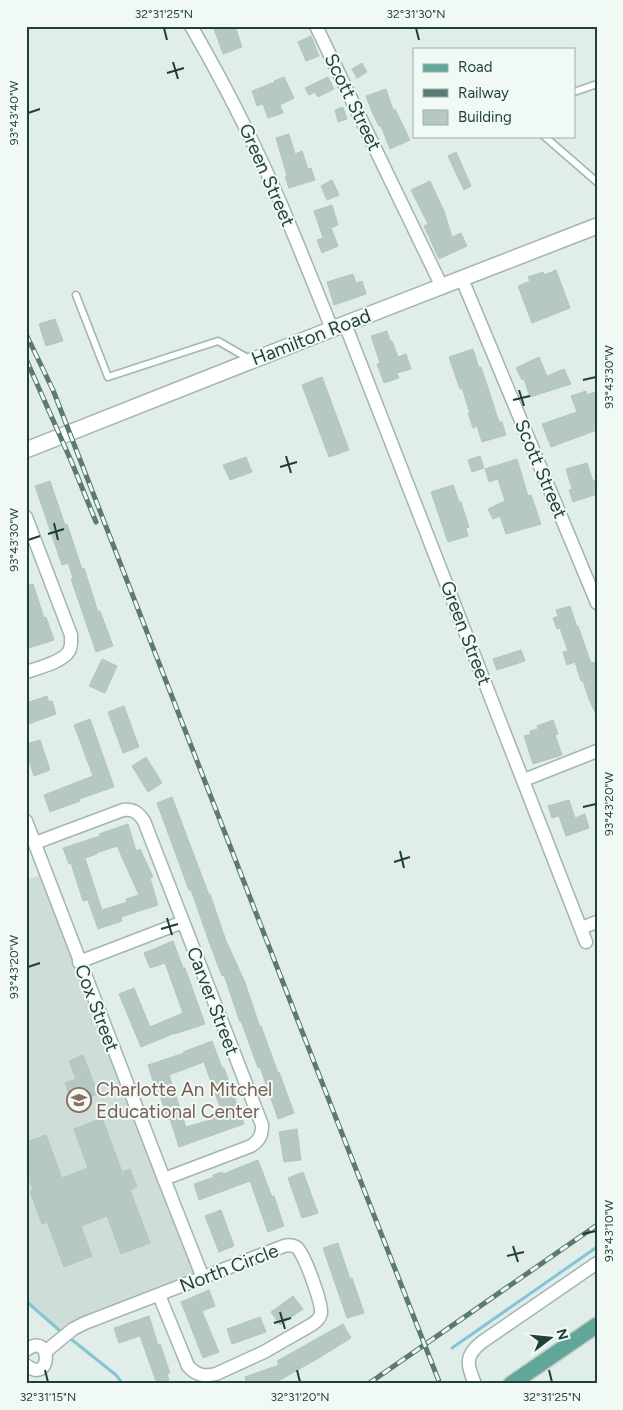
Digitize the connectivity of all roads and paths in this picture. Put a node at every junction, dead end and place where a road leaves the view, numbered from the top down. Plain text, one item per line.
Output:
1 (191, 26) edge
2 (316, 26) edge
3 (597, 84) edge
4 (576, 91) edge
5 (546, 138) edge
6 (597, 182) edge
7 (597, 226) edge
8 (462, 279) junction
9 (442, 287) junction
10 (76, 295) dead end
11 (338, 326) junction
12 (252, 361) junction
13 (26, 450) edge
14 (26, 517) edge
15 (592, 577) edge
16 (597, 603) edge
17 (26, 672) edge
18 (597, 751) edge
19 (524, 780) junction
20 (26, 821) edge
21 (35, 843) junction
22 (183, 922) junction
23 (597, 922) edge
24 (581, 928) junction
25 (586, 942) dead end
26 (79, 962) junction
27 (164, 1179) junction
28 (597, 1263) edge
29 (203, 1278) junction
30 (158, 1296) junction
31 (597, 1325) edge
32 (26, 1350) edge
33 (45, 1352) junction
34 (28, 1371) edge
35 (475, 1384) edge
36 (510, 1384) edge

1 - 11 street, Green Street
2 - 9 street, Scott Street
3 - 4 lane
5 - 6 lane
7 - 8 street, Hamilton Road
8 - 9 street, Hamilton Road
8 - 15 street, Scott Street
9 - 11 street, Hamilton Road
10 - 12 lane
11 - 12 street, Hamilton Road
11 - 19 street, Green Street
12 - 13 street, Hamilton Road
14 - 17 street
15 - 16 street, Scott Street
18 - 19 street
19 - 24 street, Green Street
20 - 21 street, Cox Street
21 - 22 street, Carver Street
21 - 26 street, Cox Street
22 - 26 street
22 - 27 street, Carver Street
23 - 24 street
24 - 25 street, Green Street
26 - 27 street, Cox Street
27 - 29 street, Cox Street
28 - 35 street
29 - 30 street, North Circle
29 - 30 street, North Circle
30 - 33 street, North Circle
31 - 36 main road
32 - 33 street
33 - 34 street, North Circle

